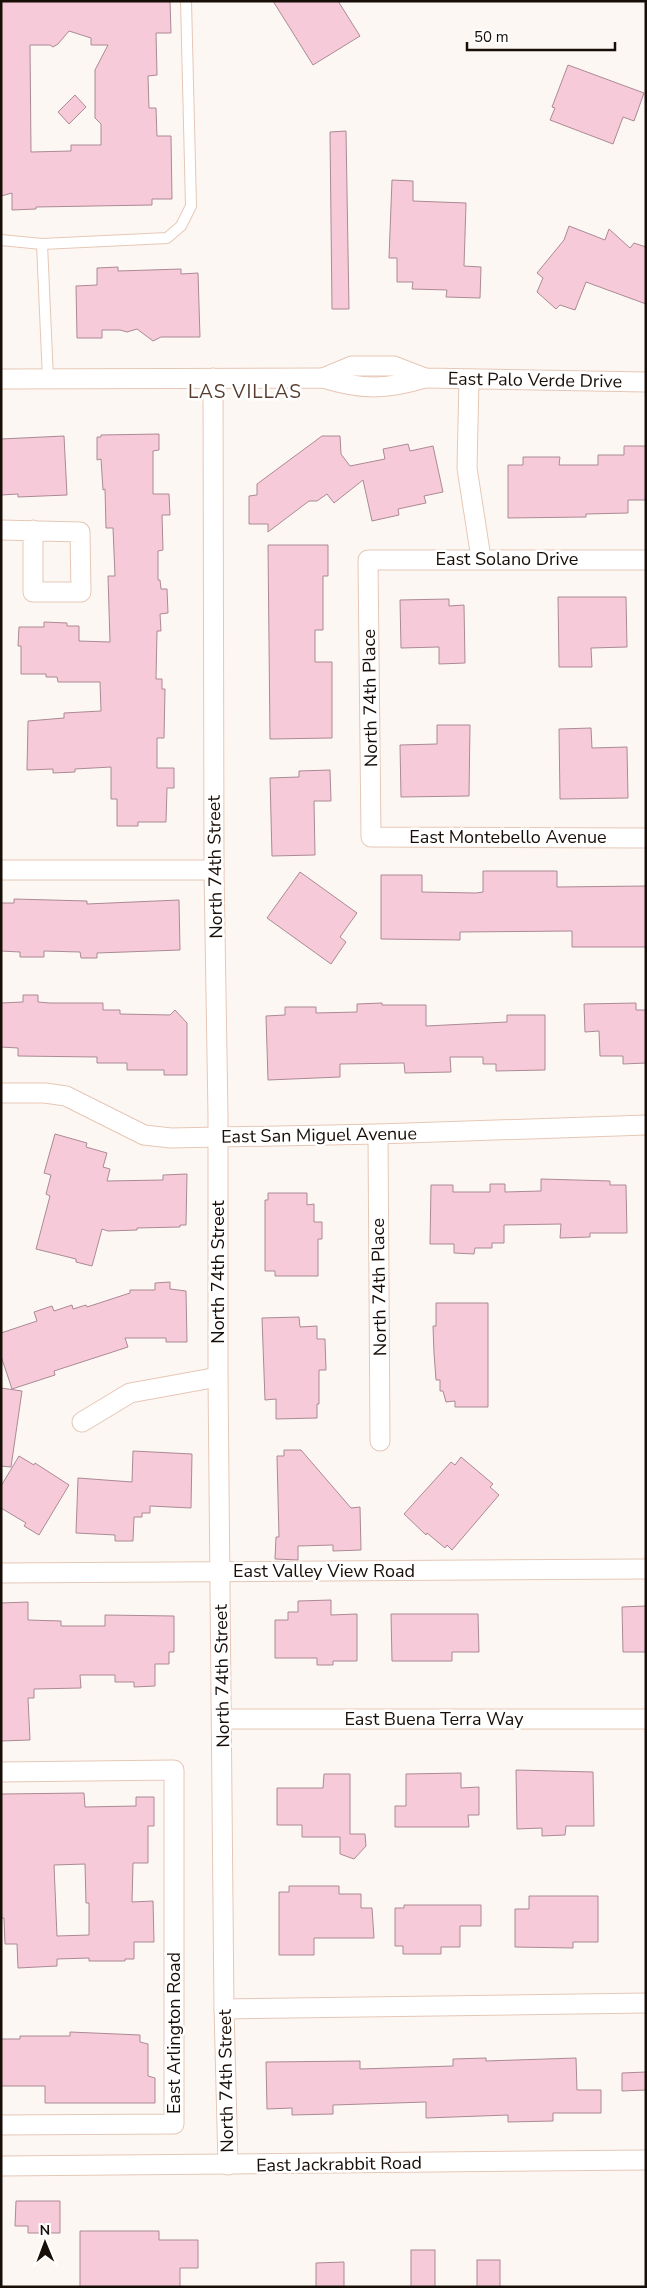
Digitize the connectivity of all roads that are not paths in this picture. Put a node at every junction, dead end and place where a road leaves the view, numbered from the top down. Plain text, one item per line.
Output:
1 (186, 1) edge
2 (1, 240) edge
3 (42, 244) junction
4 (213, 378) junction
5 (1, 379) edge
6 (48, 379) junction
7 (469, 380) junction
8 (646, 382) edge
9 (1, 530) edge
10 (33, 530) dead end
11 (481, 558) junction
12 (368, 560) joint
13 (646, 560) edge
14 (371, 837) joint
15 (646, 838) edge
16 (1, 870) edge
17 (214, 870) junction
18 (1, 1093) edge
19 (646, 1125) edge
20 (378, 1134) junction
21 (218, 1137) junction
22 (218, 1377) junction
23 (82, 1422) dead end
24 (380, 1441) dead end
25 (646, 1569) edge
26 (220, 1571) junction
27 (1, 1573) edge
28 (223, 1720) junction
29 (646, 1720) edge
30 (1, 1772) edge
31 (646, 2003) edge
32 (224, 2008) junction
33 (1, 2125) edge
34 (646, 2160) edge
35 (228, 2165) junction
36 (1, 2166) edge

1 - 3 lane
2 - 3 lane
3 - 6 lane
4 - 6 street, East Palo Verde Drive
4 - 7 street, East Palo Verde Drive
4 - 17 street, North 74th Street
5 - 6 street, East Palo Verde Drive
7 - 8 street, East Palo Verde Drive
7 - 11 street
9 - 10 street
11 - 12 street, East Solano Drive
11 - 13 street, East Solano Drive
12 - 14 street, North 74th Place
14 - 15 street, East Montebello Avenue
16 - 17 street
17 - 21 street, North 74th Street
18 - 21 street, East San Miguel Avenue
19 - 20 street, East San Miguel Avenue
20 - 21 street, East San Miguel Avenue
20 - 24 street, North 74th Place
21 - 22 street, North 74th Street
22 - 23 street
22 - 26 street, North 74th Street
25 - 26 street, East Valley View Road
26 - 27 street, East Valley View Road
26 - 28 street, North 74th Street
28 - 29 street, East Buena Terra Way
28 - 32 street, North 74th Street
30 - 33 street, East Arlington Road
31 - 32 street
32 - 35 street, North 74th Street
34 - 35 street, East Jackrabbit Road
35 - 36 street, East Jackrabbit Road

